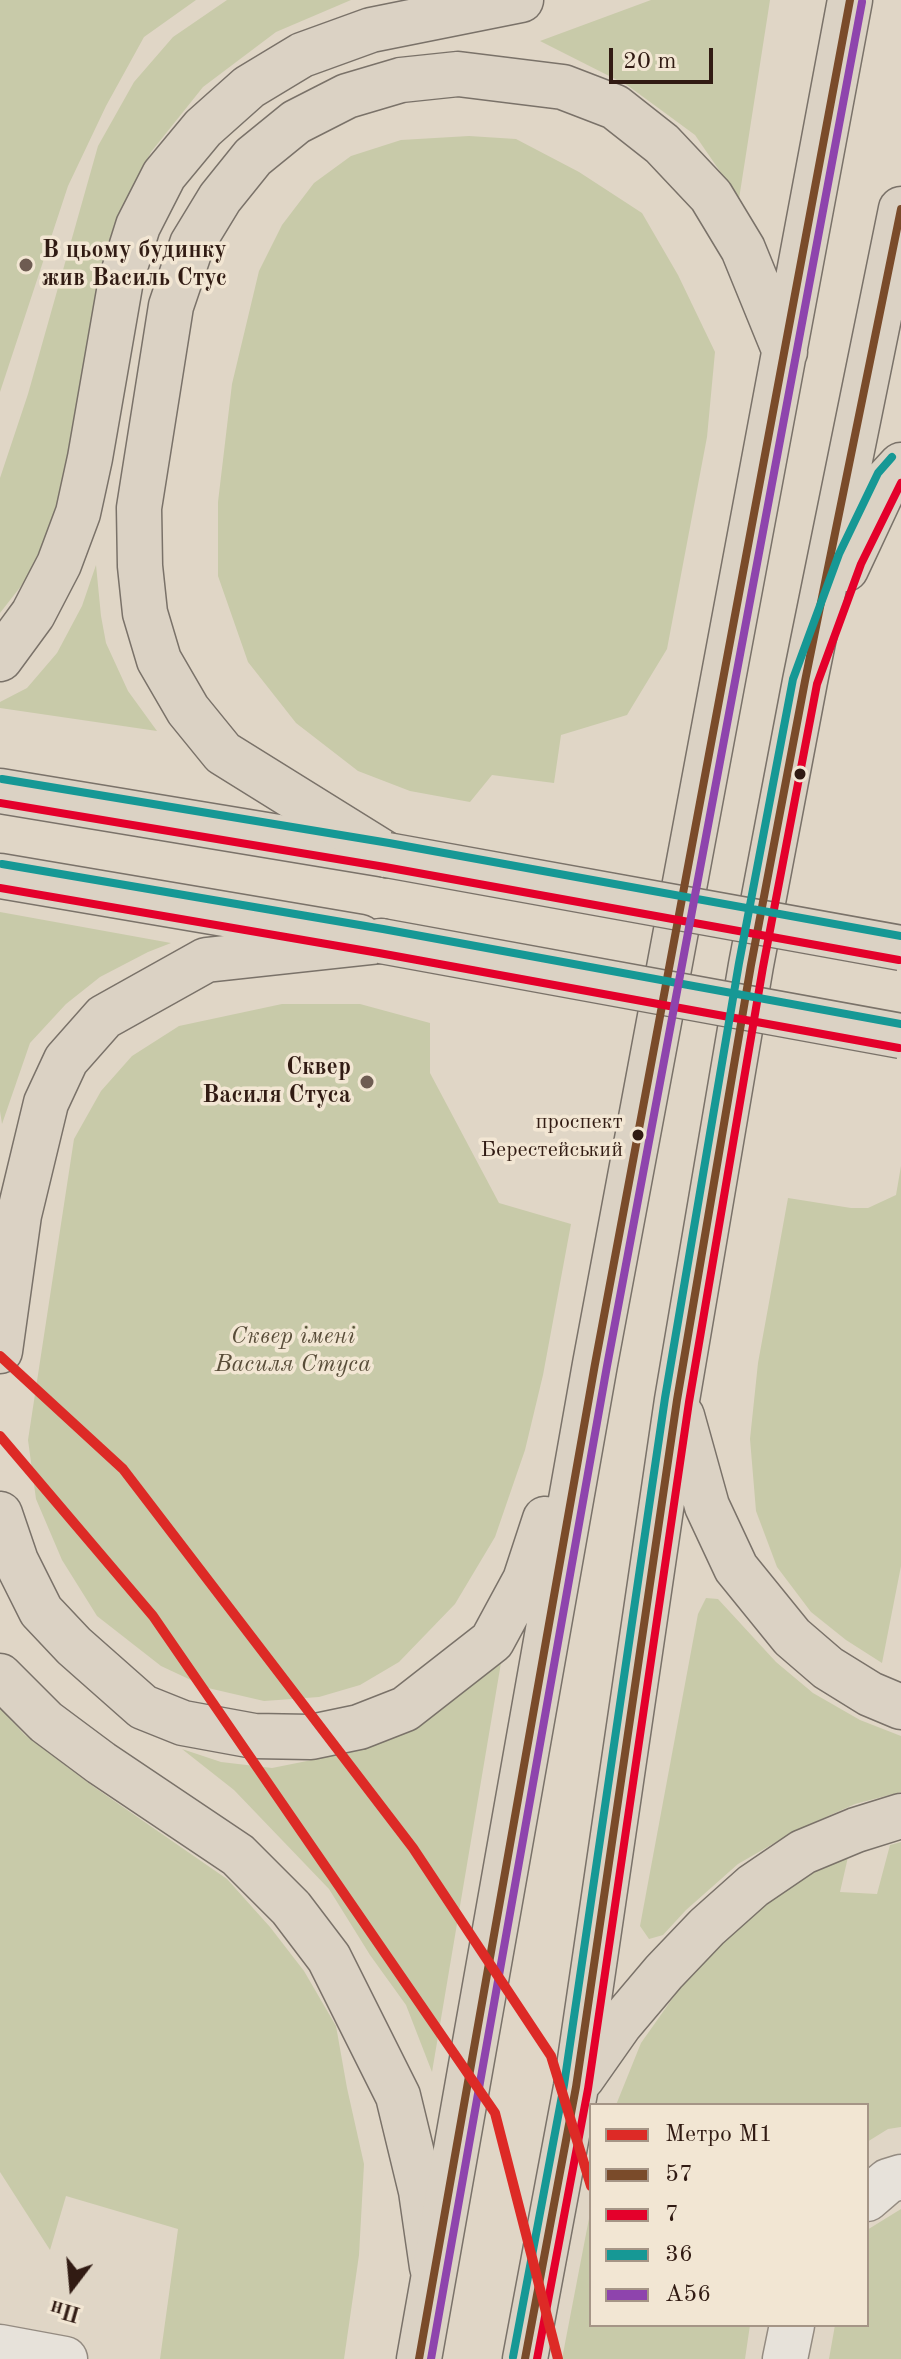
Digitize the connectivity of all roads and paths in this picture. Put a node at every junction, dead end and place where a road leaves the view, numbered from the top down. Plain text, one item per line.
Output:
1 (521, 0) edge
2 (850, 0) edge
3 (901, 209) edge
4 (785, 352) junction
5 (901, 465) edge
6 (0, 659) edge
7 (805, 681) junction
8 (0, 791) edge
9 (387, 855) junction
10 (0, 876) edge
11 (381, 941) junction
12 (901, 948) edge
13 (901, 1036) edge
14 (0, 1351) edge
15 (595, 1364) junction
16 (677, 1400) junction
17 (0, 1514) edge
18 (0, 1676) edge
19 (901, 1707) edge
20 (901, 1816) edge
21 (576, 2087) junction
22 (901, 2177) edge
23 (869, 2197) edge
24 (434, 2277) junction
25 (792, 2327) edge
26 (0, 2347) edge
27 (65, 2359) edge
28 (419, 2359) edge
29 (525, 2359) edge
30 (785, 2359) edge

1 - 6 main road
2 - 4 main road
3 - 7 main road
4 - 9 main road
4 - 15 main road
5 - 7 main road
7 - 16 main road
8 - 9 main road
9 - 12 main road, bridge
10 - 11 main road
11 - 13 main road, bridge
11 - 14 main road
15 - 17 main road
15 - 24 main road
16 - 19 main road
16 - 21 main road
18 - 24 main road
20 - 21 main road
21 - 29 main road
22 - 23 street
24 - 28 main road
25 - 30 street
26 - 27 street

